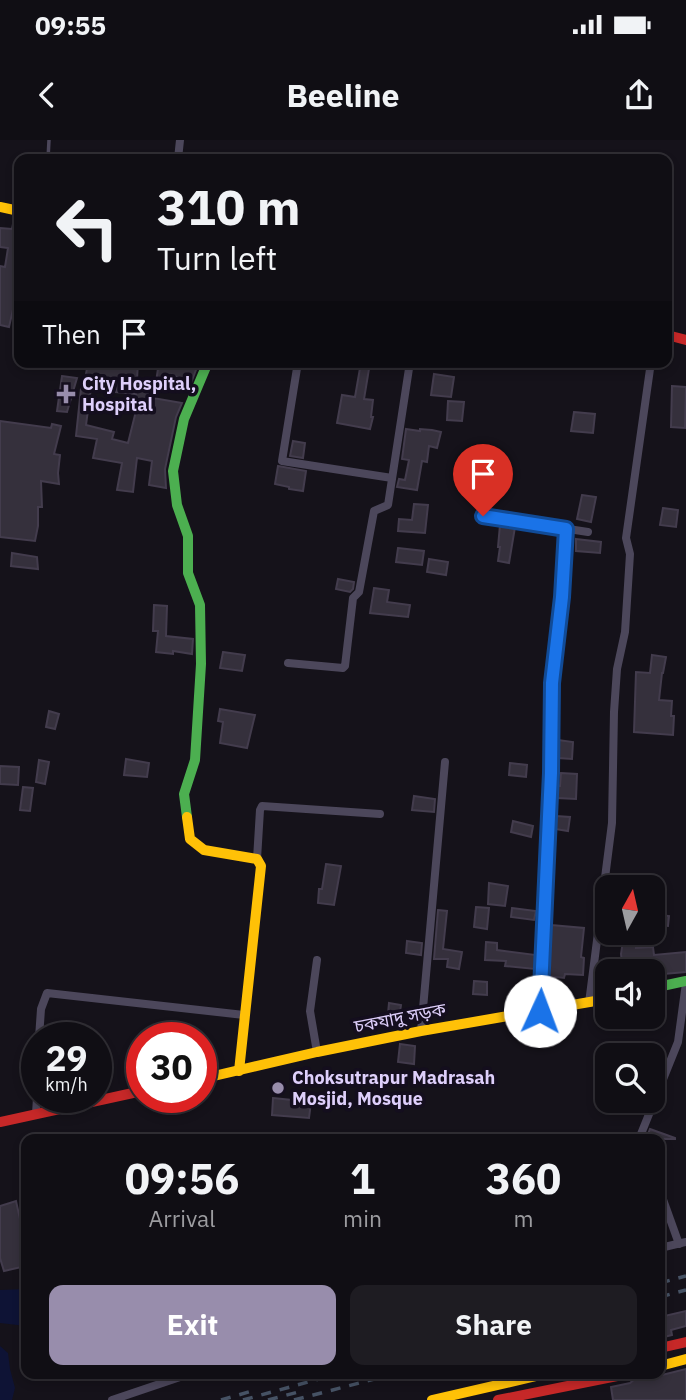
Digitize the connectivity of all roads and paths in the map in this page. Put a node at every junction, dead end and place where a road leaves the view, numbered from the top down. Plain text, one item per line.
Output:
1 (205, 368) edge
2 (297, 368) edge
3 (409, 368) edge
4 (650, 368) edge
5 (392, 478) junction
6 (483, 516) dead end
7 (566, 529) junction
8 (587, 532) dead end
9 (288, 663) dead end
10 (445, 762) dead end
11 (380, 814) dead end
12 (257, 859) junction
13 (317, 960) dead end
14 (686, 982) edge
15 (665, 986) edge
16 (595, 1002) edge
17 (589, 1003) junction
18 (540, 1011) junction
19 (244, 1015) junction
20 (40, 1022) edge
21 (421, 1031) junction
22 (317, 1052) junction
23 (239, 1071) junction
24 (217, 1076) edge
25 (126, 1094) edge
26 (36, 1114) joint
27 (0, 1122) edge
28 (641, 1134) edge
29 (665, 1202) edge
30 (683, 1243) edge
31 (665, 1247) edge
32 (686, 1342) edge
33 (665, 1347) edge
34 (686, 1359) edge
35 (665, 1365) edge
36 (174, 1379) edge
37 (523, 1379) edge
38 (608, 1379) edge
39 (543, 1396) edge
40 (111, 1400) edge
41 (432, 1400) edge
42 (498, 1400) edge

1 - 12 main road
2 - 5 street
3 - 5 street
4 - 17 street
5 - 9 street
6 - 7 street
7 - 8 street
7 - 18 street
10 - 21 street
11 - 12 street
12 - 19 main road
13 - 22 street
14 - 15 main road
14 - 28 street
16 - 17 main road, চকযাদু সড়ক
17 - 18 main road, চকযাদু সড়ক
18 - 21 main road, চকযাদু সড়ক
19 - 20 street
19 - 23 main road
21 - 22 main road, চকযাদু সড়ক
22 - 23 main road, চকযাদু সড়ক
23 - 24 main road, চকযাদু সড়ক
25 - 26 main road
26 - 27 main road
29 - 30 street
30 - 31 street
32 - 33 main road
34 - 35 main road
36 - 40 street
37 - 41 main road
38 - 39 main road
39 - 42 main road

